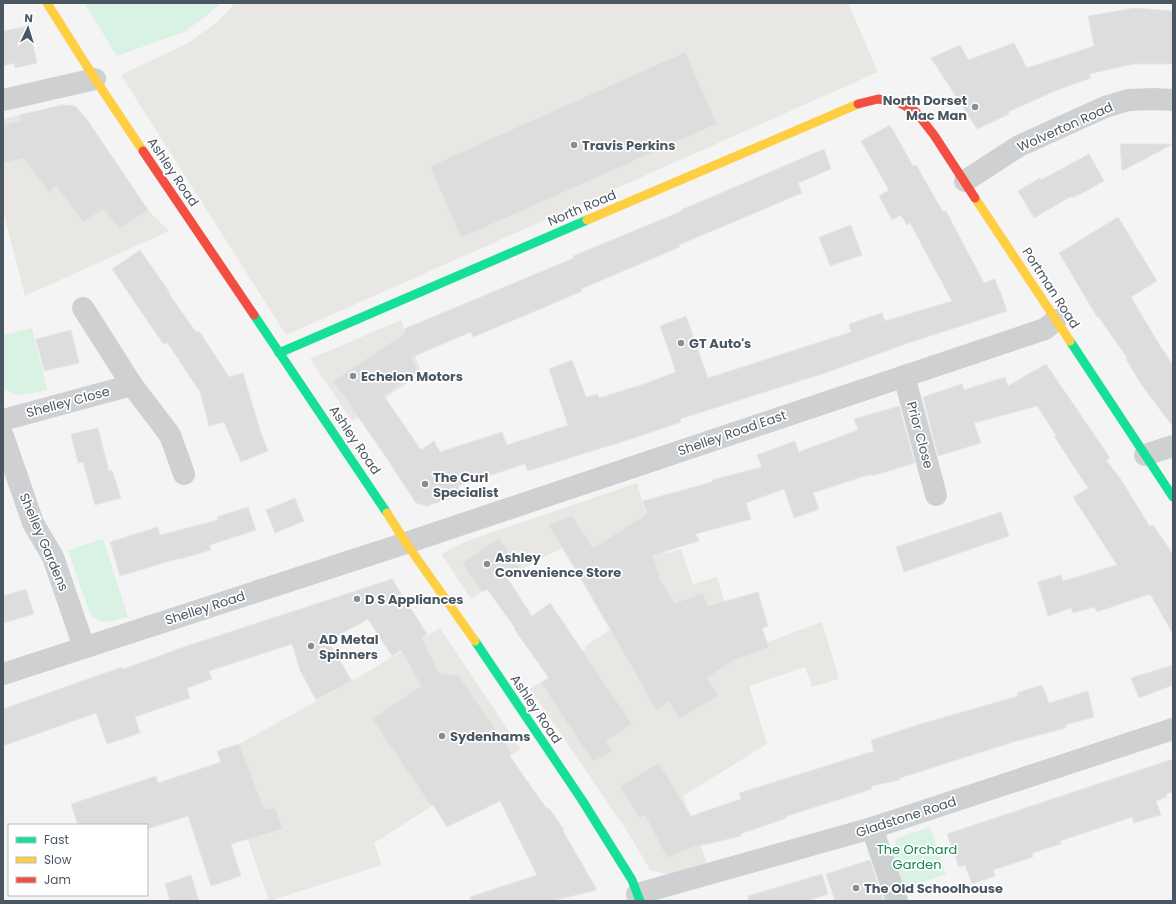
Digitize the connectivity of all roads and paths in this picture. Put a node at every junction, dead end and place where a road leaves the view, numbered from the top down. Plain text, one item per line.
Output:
1 (47, 3) edge
2 (96, 79) junction
3 (3, 100) edge
4 (1173, 100) edge
5 (898, 102) joint
6 (965, 181) junction
7 (83, 308) dead end
8 (1056, 320) junction
9 (279, 353) junction
10 (904, 376) junction
11 (132, 385) junction
12 (3, 420) edge
13 (3, 436) edge
14 (1173, 446) edge
15 (1145, 455) junction
16 (184, 474) dead end
17 (936, 495) dead end
18 (1173, 498) edge
19 (406, 543) junction
20 (84, 647) junction
21 (3, 674) edge
22 (1173, 729) edge
23 (872, 828) junction
24 (637, 899) edge
25 (897, 901) edge

1 - 2 street, Ashley Road
2 - 3 street
2 - 9 street, Ashley Road
4 - 6 street, Wolverton Road
5 - 6 street, Portman Road
5 - 9 street, North Road
6 - 8 street, Portman Road
7 - 11 street
8 - 10 street, Shelley Road East
8 - 15 street, Portman Road
9 - 19 street, Ashley Road
10 - 17 street, Prior Close
10 - 19 street, Shelley Road East
11 - 12 street, Shelley Close
11 - 16 street
13 - 20 street, Shelley Gardens
14 - 15 street
15 - 18 street, Portman Road
19 - 20 street, Shelley Road
19 - 24 street, Ashley Road
20 - 21 street, Shelley Road
22 - 23 street, Gladstone Road
23 - 24 street, Gladstone Road
23 - 25 street

